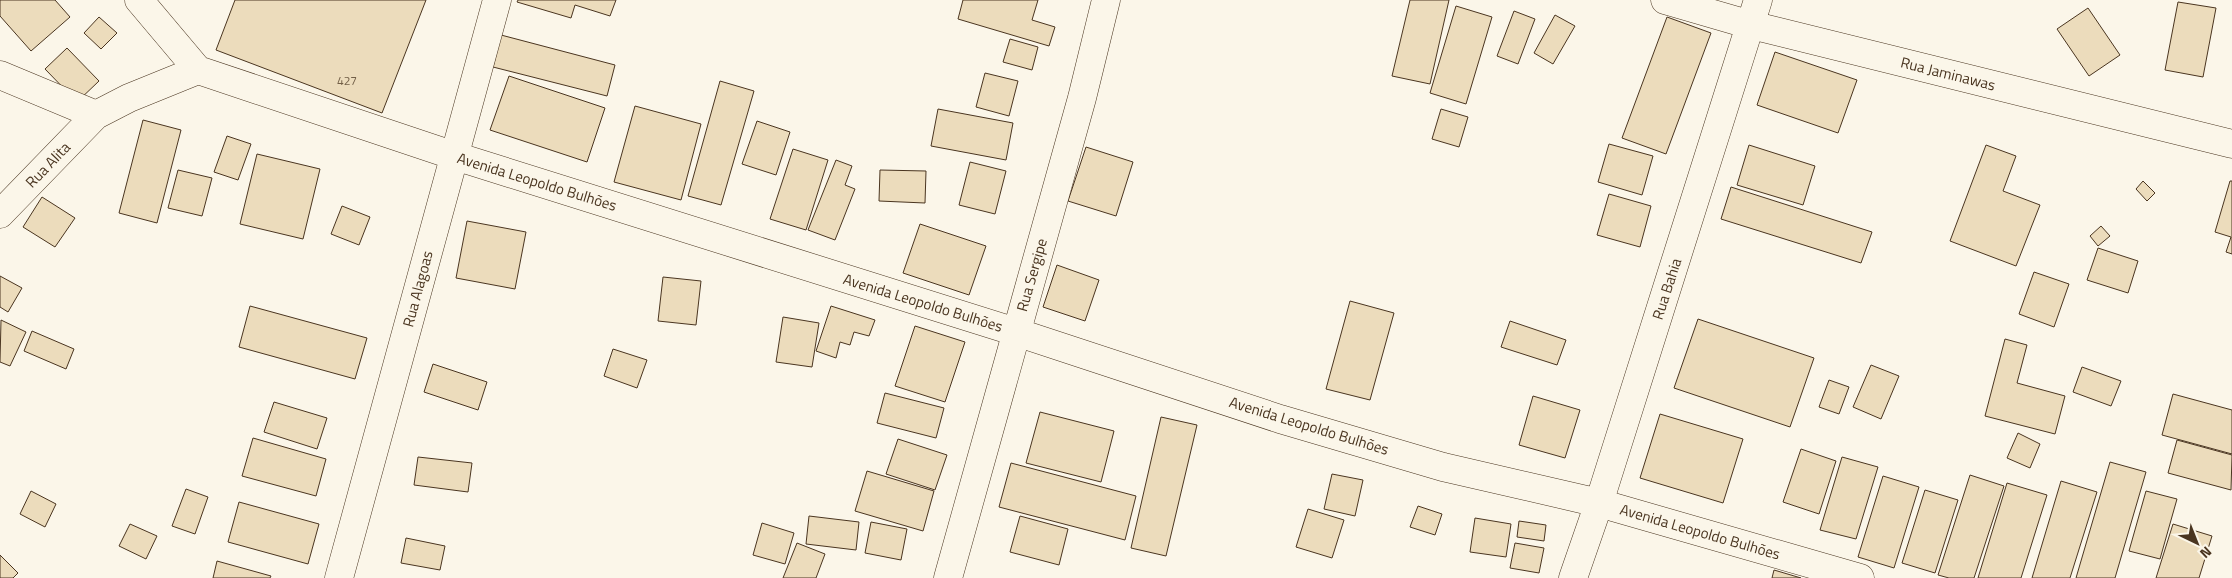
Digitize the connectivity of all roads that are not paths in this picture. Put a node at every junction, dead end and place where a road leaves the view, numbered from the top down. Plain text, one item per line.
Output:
1 (139, 0) edge
2 (497, 0) edge
3 (1106, 0) edge
4 (1665, 0) edge
5 (1754, 13) edge
6 (198, 70) junction
7 (0, 75) edge
8 (96, 115) junction
9 (2232, 144) edge
10 (455, 156) junction
11 (0, 214) edge
12 (1016, 332) junction
13 (1599, 503) junction
14 (339, 578) edge
15 (948, 578) edge
16 (1574, 578) edge
17 (1860, 578) edge

1 - 6 street
2 - 10 street, Rua Alagoas
3 - 12 street, Rua Sergipe
4 - 5 street, Rua Jaminawas
5 - 9 street, Rua Jaminawas
5 - 13 street, Rua Bahia
6 - 8 street
6 - 10 street, Avenida Leopoldo Bulhões
7 - 8 street
8 - 11 street, Rua Alita
10 - 12 street, Avenida Leopoldo Bulhões
10 - 14 street, Rua Alagoas
12 - 13 street, Avenida Leopoldo Bulhões
12 - 15 street, Rua Sergipe
13 - 16 street, Rua Bahia
13 - 17 street, Avenida Leopoldo Bulhões

